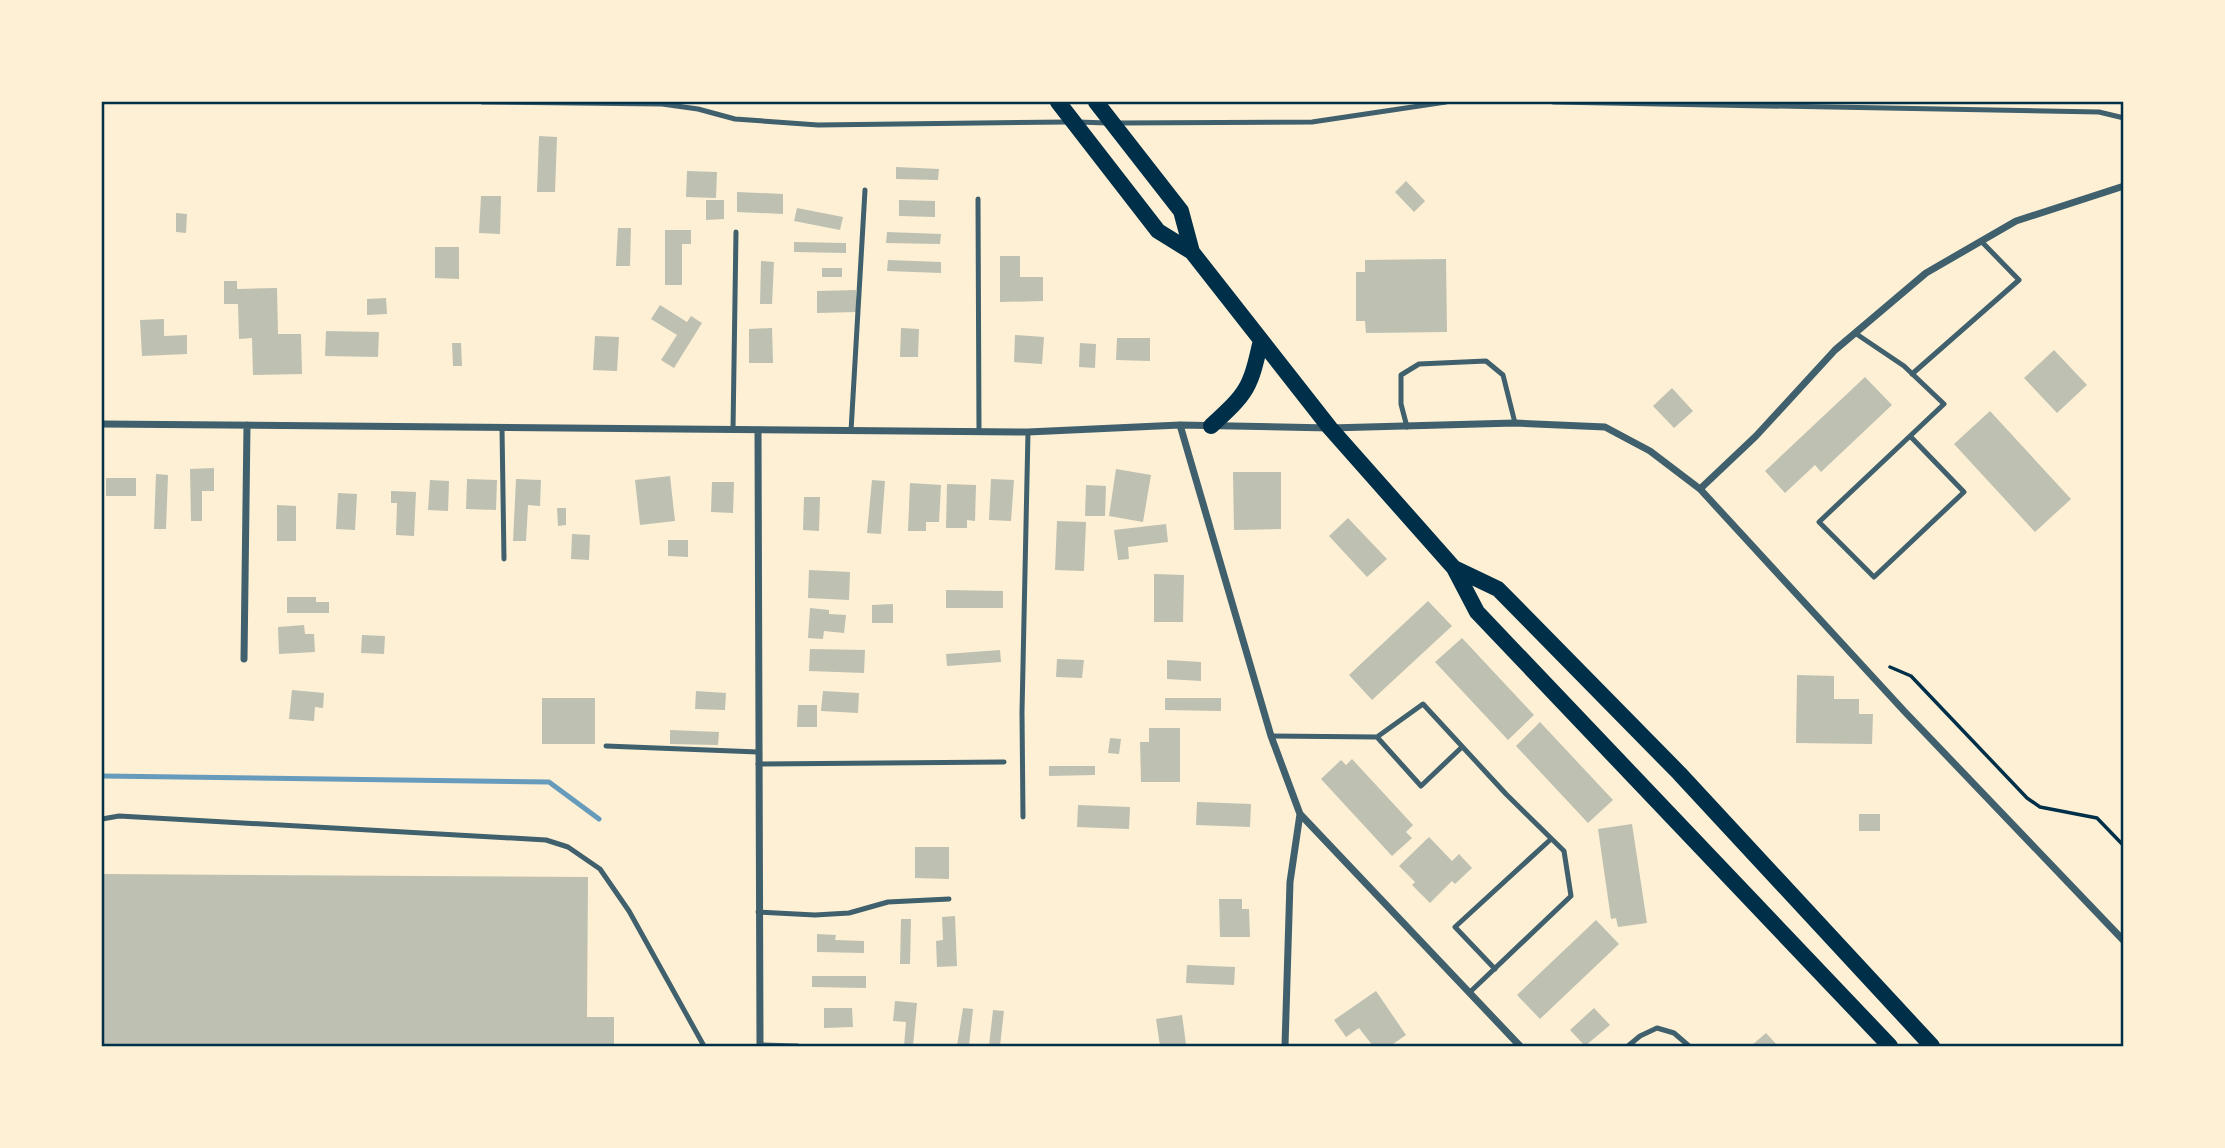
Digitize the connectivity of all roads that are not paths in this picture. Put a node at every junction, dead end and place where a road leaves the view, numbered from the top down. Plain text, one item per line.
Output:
1 (482, 102) edge
2 (1058, 102) edge
3 (1096, 102) edge
4 (1446, 102) edge
5 (1553, 102) edge
6 (2123, 118) edge
7 (2123, 186) edge
8 (865, 190) dead end
9 (978, 199) dead end
10 (736, 232) dead end
11 (1981, 241) junction
12 (1192, 251) junction
13 (1855, 333) junction
14 (1261, 340) junction
15 (1912, 374) junction
16 (1515, 423) junction
17 (102, 424) edge
18 (247, 425) junction
19 (1180, 425) junction
20 (1211, 426) junction
21 (1407, 427) junction
22 (502, 428) junction
23 (1330, 428) junction
24 (733, 430) junction
25 (758, 430) junction
26 (851, 431) junction
27 (979, 432) junction
28 (1028, 432) junction
29 (1910, 436) junction
30 (1700, 489) junction
31 (504, 559) dead end
32 (1454, 568) junction
33 (244, 659) dead end
34 (1271, 736) junction
35 (1377, 737) junction
36 (606, 746) dead end
37 (1462, 747) junction
38 (758, 752) junction
39 (1004, 762) dead end
40 (758, 764) junction
41 (1300, 814) junction
42 (1023, 817) dead end
43 (102, 819) edge
44 (1550, 839) junction
45 (949, 899) dead end
46 (758, 912) junction
47 (2123, 941) edge
48 (1495, 968) junction
49 (1469, 993) junction
50 (704, 1046) edge
51 (760, 1046) edge
52 (798, 1046) edge
53 (1285, 1046) edge
54 (1520, 1046) edge
55 (1628, 1046) edge
56 (1689, 1046) edge
57 (1890, 1046) edge
58 (1932, 1046) edge

1 - 4 lane
2 - 12 main road
3 - 12 main road
5 - 6 lane
7 - 11 street
8 - 26 lane
9 - 27 lane
10 - 24 lane
11 - 13 street
11 - 15 lane
12 - 14 main road
13 - 15 lane
13 - 30 street
14 - 20 main road
14 - 23 main road
15 - 29 lane
16 - 21 street
16 - 21 lane
16 - 30 street
17 - 18 street
18 - 22 street
18 - 33 street
19 - 20 street
19 - 28 street
19 - 34 street
20 - 23 street
21 - 23 street
22 - 24 street
22 - 31 lane
23 - 32 main road
24 - 25 street
25 - 26 street
25 - 38 street
26 - 27 street
27 - 28 street
28 - 42 lane
29 - 29 lane
30 - 47 street
32 - 57 main road
32 - 58 main road
34 - 35 lane
34 - 41 street
35 - 37 lane
35 - 37 lane
36 - 38 lane
37 - 44 lane
38 - 40 street
39 - 40 lane
40 - 46 street
41 - 49 street
41 - 53 street
43 - 50 lane
44 - 48 lane
44 - 48 lane
45 - 46 lane
46 - 51 street
48 - 49 lane
49 - 54 street
51 - 52 lane
55 - 56 lane

